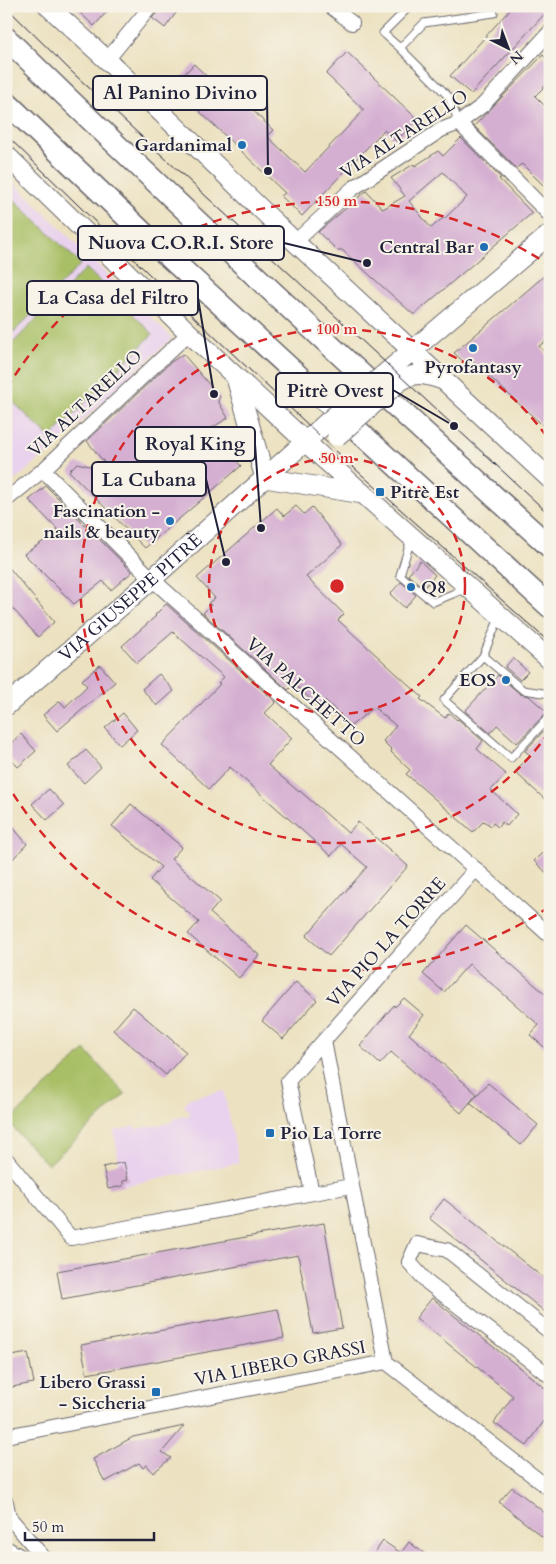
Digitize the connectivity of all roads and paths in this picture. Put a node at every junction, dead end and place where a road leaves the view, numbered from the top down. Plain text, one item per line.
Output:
1 (48, 6) edge
2 (151, 6) edge
3 (330, 6) edge
4 (410, 6) edge
5 (494, 12) dead end
6 (352, 23) dead end
7 (550, 32) edge
8 (6, 38) edge
9 (400, 48) junction
10 (107, 60) junction
11 (6, 102) edge
12 (459, 123) junction
13 (6, 155) edge
14 (550, 215) edge
15 (550, 234) edge
16 (295, 242) junction
17 (188, 332) junction
18 (412, 350) junction
19 (235, 376) junction
20 (388, 380) junction
21 (444, 380) junction
22 (331, 430) junction
23 (305, 442) junction
24 (324, 459) junction
25 (42, 470) junction
26 (265, 478) junction
27 (550, 479) edge
28 (364, 494) junction
29 (6, 500) edge
30 (412, 536) junction
31 (550, 547) edge
32 (152, 579) junction
33 (468, 587) junction
34 (550, 606) edge
35 (500, 615) junction
36 (483, 656) junction
37 (550, 660) edge
38 (550, 694) edge
39 (6, 706) edge
40 (550, 716) edge
41 (476, 869) junction
42 (550, 936) edge
43 (324, 1040) junction
44 (6, 1159) edge
45 (351, 1186) junction
46 (312, 1192) junction
47 (550, 1332) edge
48 (386, 1362) junction
49 (550, 1376) edge
50 (6, 1436) edge
51 (550, 1490) edge
52 (6, 1502) edge
53 (8, 1519) edge
54 (6, 1548) edge
55 (24, 1558) edge
56 (44, 1558) edge

1 - 10 street
2 - 10 street
3 - 6 street
4 - 9 lane
5 - 9 lane
7 - 12 street, VIA ALTARELLO
8 - 31 main road
9 - 12 lane
10 - 16 street
11 - 34 main road
12 - 14 street
12 - 16 street, VIA ALTARELLO
13 - 17 street
15 - 18 street, VIA GIUSEPPE PITRÈ
16 - 18 street
17 - 19 street
17 - 25 street, VIA ALTARELLO
18 - 20 street, VIA GIUSEPPE PITRÈ
18 - 21 street
19 - 23 street
19 - 26 street
20 - 21 street, VIA GIUSEPPE PITRÈ
20 - 22 street, VIA GIUSEPPE PITRÈ, bridge
21 - 27 street
22 - 23 street, VIA GIUSEPPE PITRÈ
22 - 24 street, VIA GIUSEPPE PITRÈ
23 - 24 street
23 - 26 street, VIA GIUSEPPE PITRÈ
24 - 28 street
25 - 29 street, VIA ALTARELLO
25 - 32 street, VIA PALCHETTO
26 - 28 street
26 - 32 street, VIA GIUSEPPE PITRÈ
28 - 30 street
30 - 33 street
30 - 33 lane
32 - 39 street, VIA GIUSEPPE PITRÈ
32 - 41 street, VIA PALCHETTO
33 - 35 street
35 - 36 lane
35 - 37 street
36 - 38 lane
36 - 40 lane
41 - 42 street, VIA PALCHETTO
41 - 43 street, VIA PIO LA TORRE
43 - 45 street
43 - 46 street, VIA PIO LA TORRE
44 - 46 street
45 - 46 street
45 - 48 street
47 - 49 street
48 - 50 street, VIA LIBERO GRASSI
48 - 51 street, VIA LIBERO GRASSI
52 - 53 street
53 - 56 street
54 - 55 street

